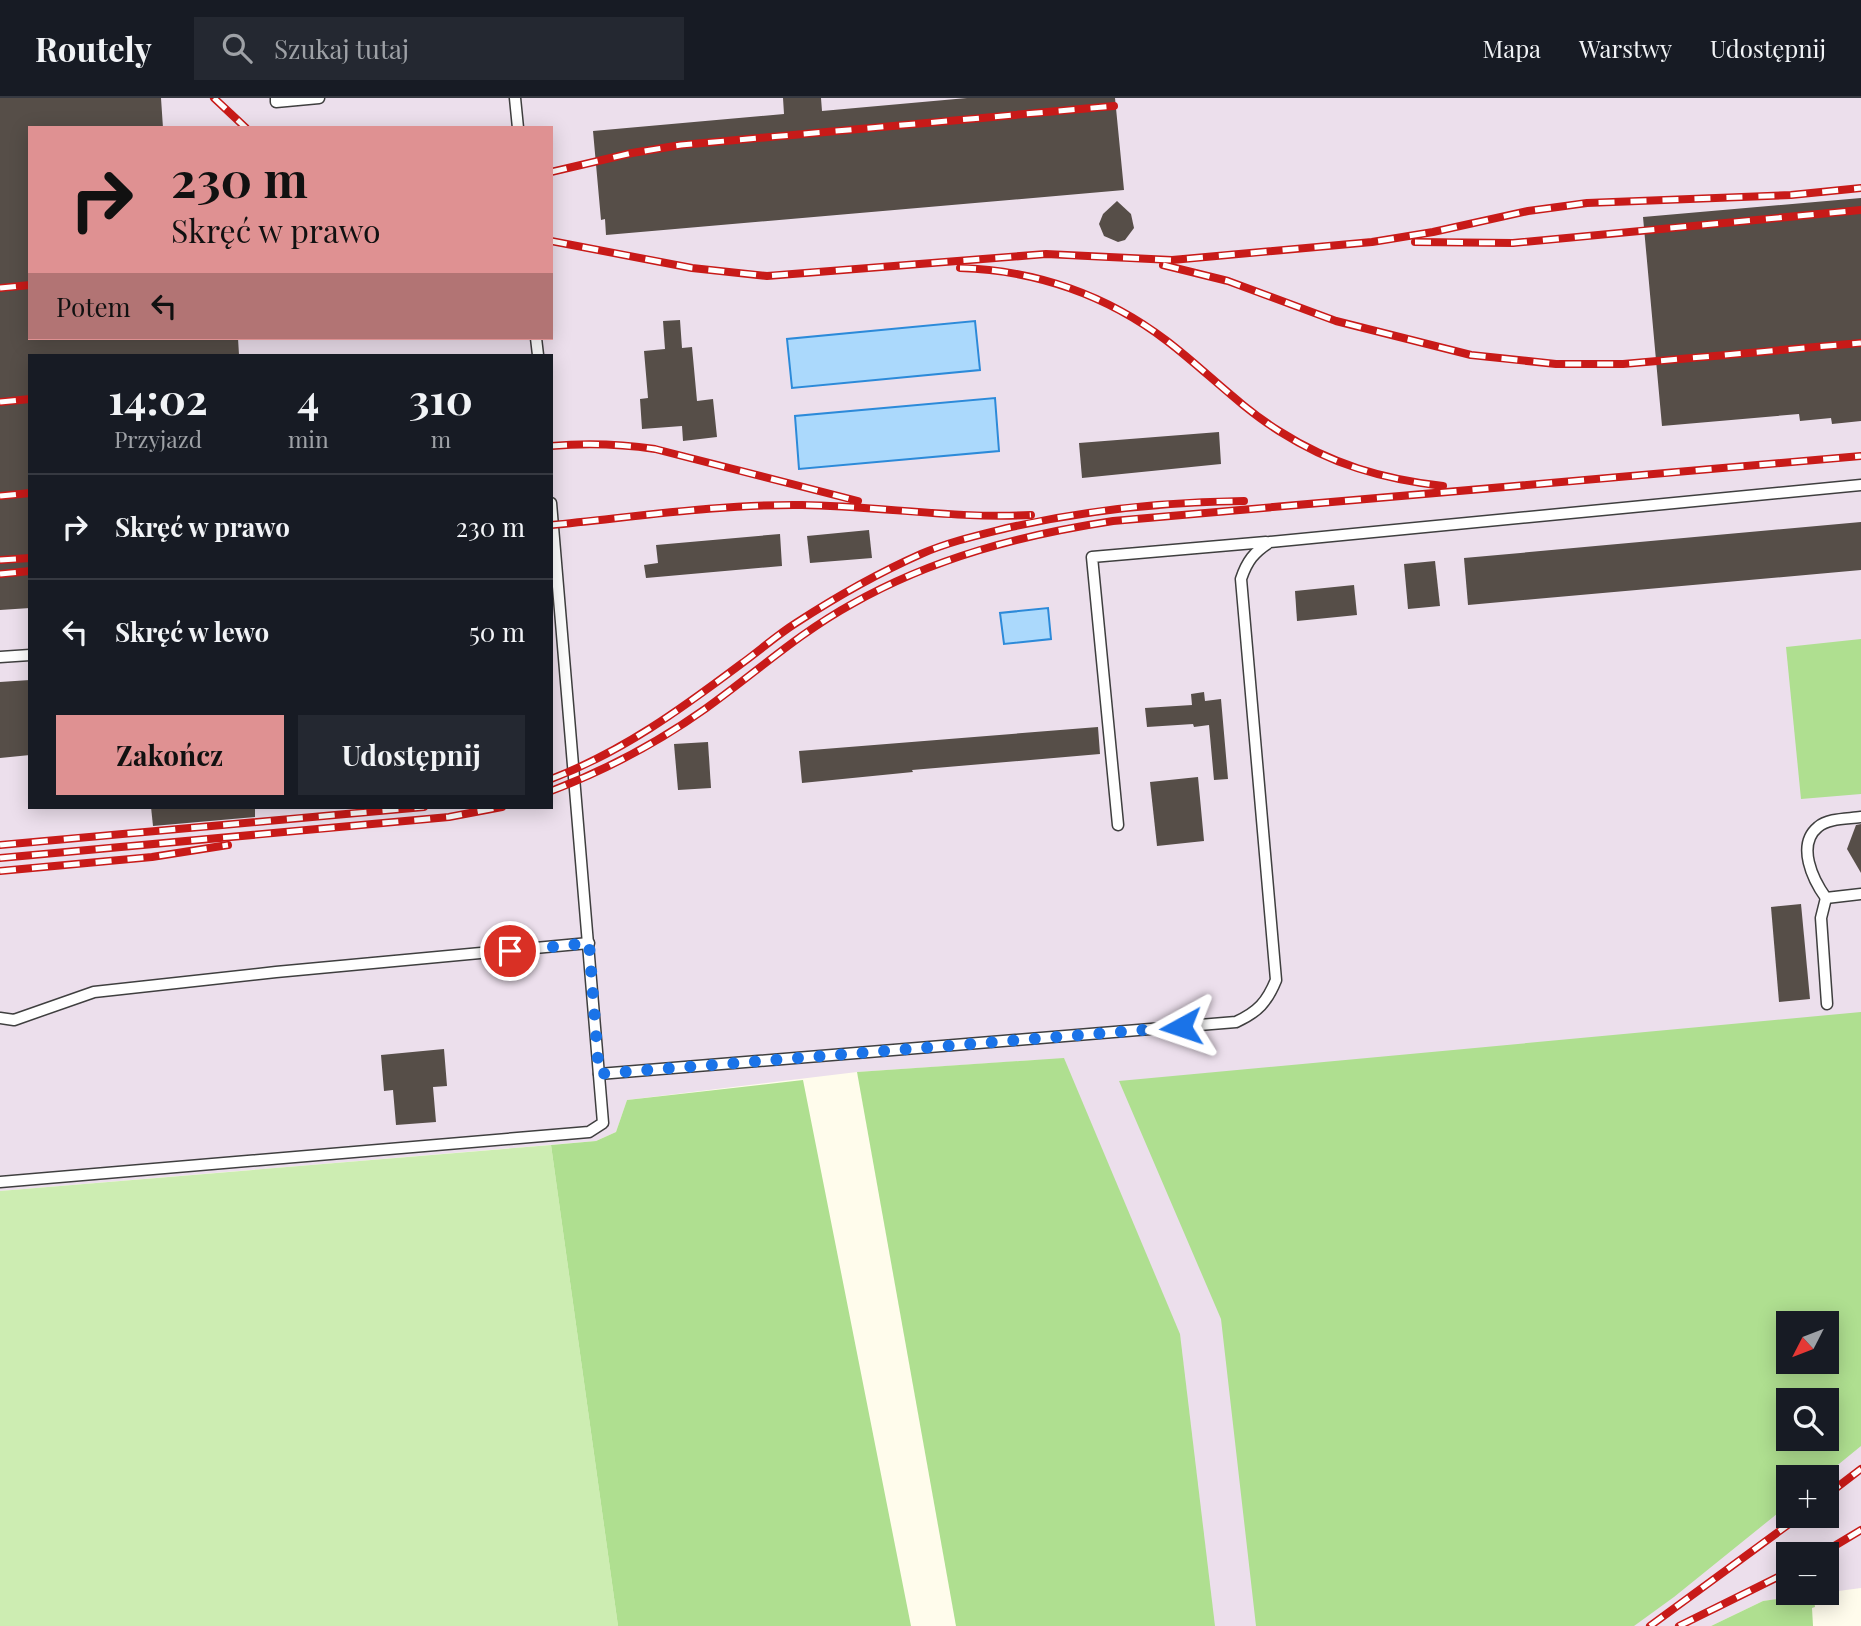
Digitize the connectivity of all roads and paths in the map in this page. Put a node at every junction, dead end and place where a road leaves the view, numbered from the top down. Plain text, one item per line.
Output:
1 (275, 98) edge
2 (319, 98) edge
3 (515, 98) edge
4 (517, 126) edge
5 (1861, 485) edge
6 (1270, 542) junction
7 (553, 546) edge
8 (556, 611) edge
9 (28, 654) edge
10 (0, 657) edge
11 (1861, 817) edge
12 (1118, 825) dead end
13 (1861, 894) edge
14 (1826, 898) junction
15 (589, 943) junction
16 (1827, 1004) dead end
17 (0, 1018) edge
18 (599, 1074) junction
19 (0, 1182) edge

1 - 2 lane
3 - 4 lane
5 - 6 lane
6 - 12 lane
6 - 18 lane
7 - 8 lane
8 - 15 lane
9 - 10 lane
11 - 14 lane
13 - 14 lane
14 - 16 lane
15 - 17 lane
15 - 18 lane
18 - 19 lane

